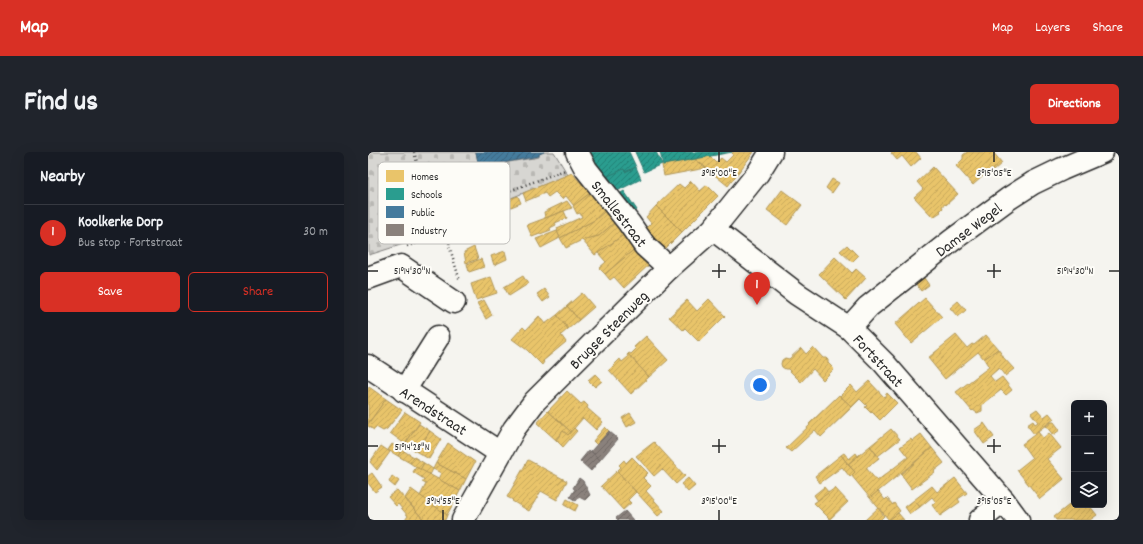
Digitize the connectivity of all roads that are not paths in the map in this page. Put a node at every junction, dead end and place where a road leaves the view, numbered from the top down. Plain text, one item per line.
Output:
1 (771, 152) edge
2 (1102, 152) edge
3 (580, 158) edge
4 (713, 229) junction
5 (669, 268) junction
6 (368, 278) edge
7 (454, 302) road end
8 (849, 328) junction
9 (438, 337) dead end
10 (368, 366) edge
11 (404, 391) junction
12 (500, 453) junction
13 (1004, 501) junction
14 (463, 520) edge
15 (980, 520) edge
16 (1018, 520) edge

1 - 4 street, Brugse Steenweg
2 - 8 street, Damse Wegel
3 - 5 street, Smallestraat
4 - 5 street, Brugse Steenweg
4 - 8 street, Fortstraat
5 - 12 street, Brugse Steenweg
6 - 7 street
8 - 13 street, Fortstraat
9 - 11 street
10 - 11 street, Arendstraat
11 - 12 street, Arendstraat
12 - 14 street, Brugse Steenweg
13 - 15 street
13 - 16 street, Fortstraat

